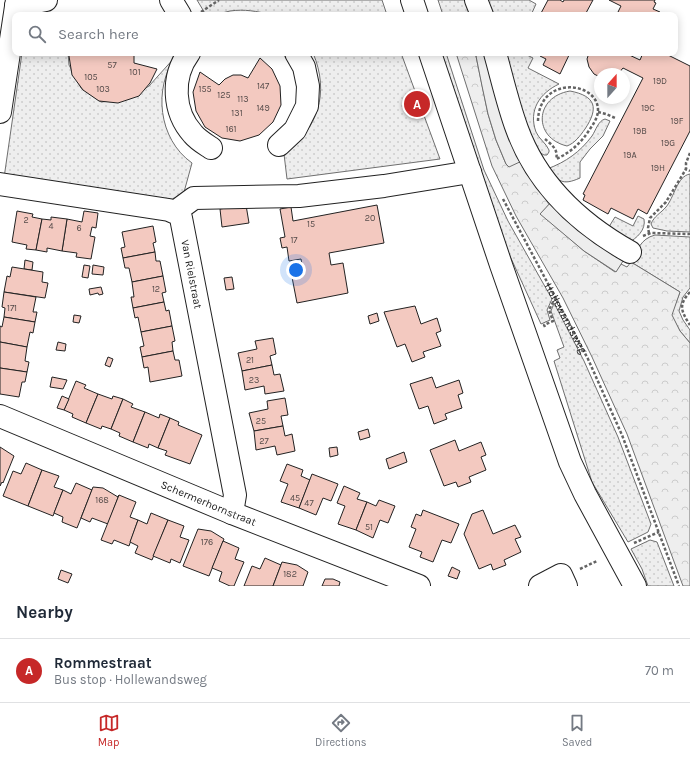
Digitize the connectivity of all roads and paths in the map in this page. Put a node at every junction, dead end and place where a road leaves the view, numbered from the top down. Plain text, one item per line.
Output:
1 (46, 0) edge
2 (171, 0) edge
3 (219, 0) edge
4 (412, 0) edge
5 (476, 0) edge
6 (17, 3) edge
7 (178, 12) edge
8 (201, 12) edge
9 (416, 12) edge
10 (481, 12) edge
11 (12, 35) edge
12 (187, 56) edge
13 (298, 56) edge
14 (431, 56) edge
15 (496, 56) edge
16 (0, 112) edge
17 (598, 112) junction
18 (615, 118) dead end
19 (539, 127) dead end
20 (543, 135) dead end
21 (279, 145) dead end
22 (211, 148) dead end
23 (690, 153) edge
24 (686, 169) junction
25 (690, 171) edge
26 (470, 172) junction
27 (0, 184) edge
28 (502, 198) dead end
29 (175, 212) junction
30 (649, 233) junction
31 (690, 234) edge
32 (630, 252) joint
33 (690, 292) edge
34 (557, 298) junction
35 (690, 325) edge
36 (547, 331) dead end
37 (0, 416) edge
38 (232, 513) junction
39 (419, 586) edge
40 (540, 586) edge
41 (566, 586) edge
42 (635, 586) edge
43 (679, 586) edge

1 - 6 street
2 - 7 street
3 - 8 path
4 - 9 street
5 - 10 street
11 - 16 street
12 - 22 street
13 - 21 street
14 - 26 street
15 - 32 street
17 - 18 path
17 - 19 path
17 - 20 path
23 - 24 path
24 - 25 path
24 - 30 path
26 - 29 street
26 - 42 street
27 - 29 street
28 - 34 path, Hollewandsweg
29 - 38 street, Van Rielstraat
30 - 31 path
30 - 32 path
33 - 35 path
34 - 36 path
34 - 43 path, Hollewandsweg
37 - 38 street, Schermerhornstraat
38 - 39 street, Schermerhornstraat
40 - 41 street

